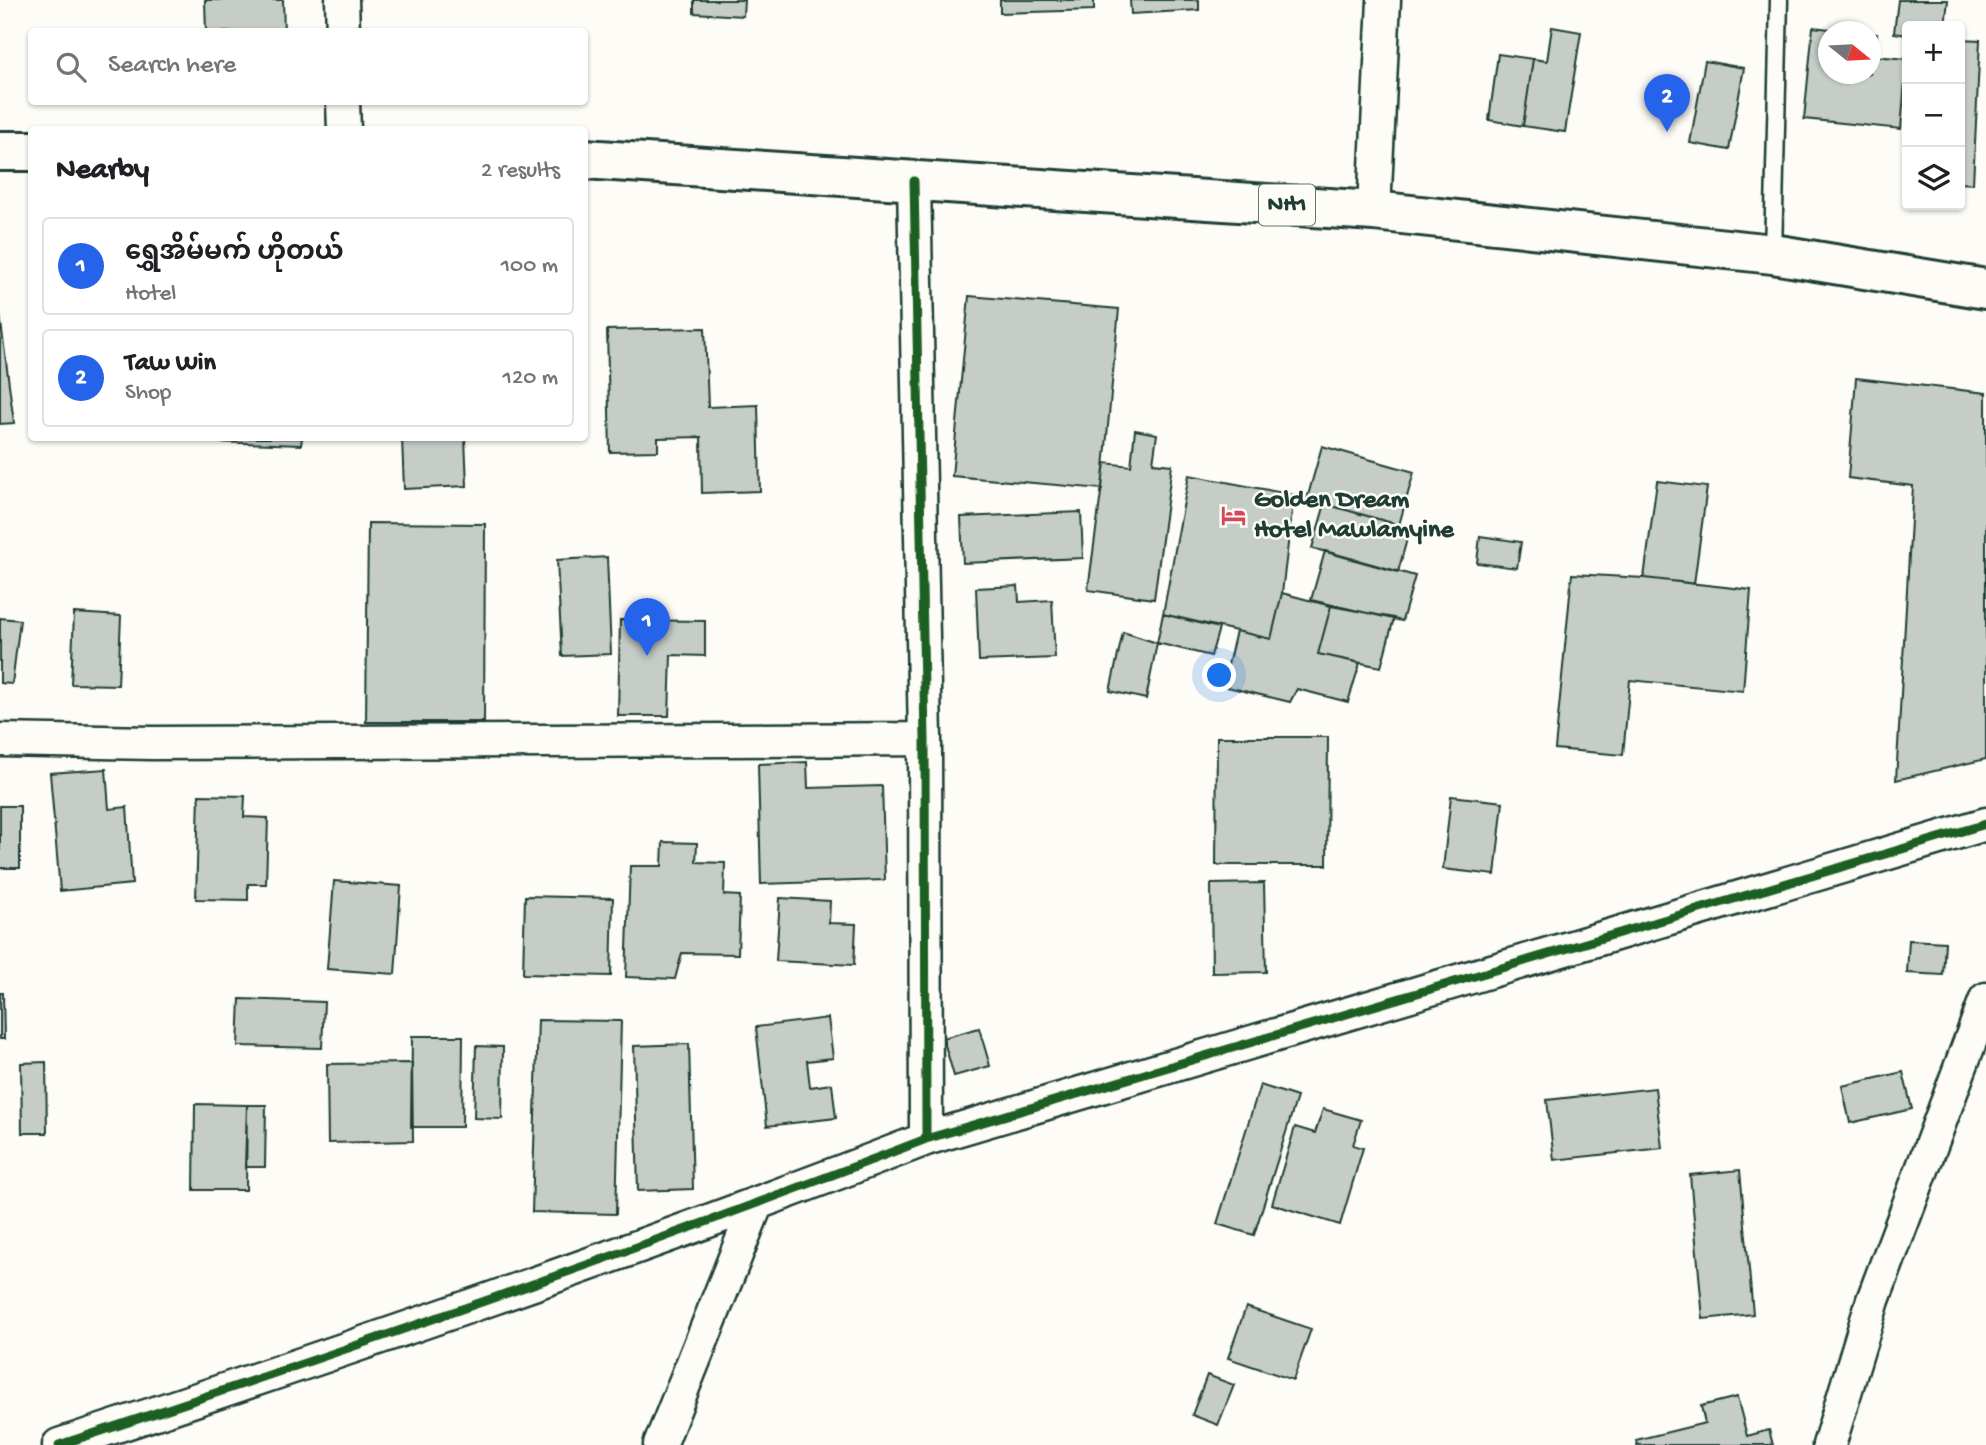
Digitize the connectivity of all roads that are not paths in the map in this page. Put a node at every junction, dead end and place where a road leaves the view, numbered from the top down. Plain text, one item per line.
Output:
1 (342, 0) edge
2 (1384, 0) edge
3 (1779, 0) edge
4 (343, 28) edge
5 (344, 105) edge
6 (344, 126) edge
7 (0, 151) edge
8 (28, 151) edge
9 (588, 159) edge
10 (914, 181) junction
11 (1374, 211) junction
12 (1773, 254) junction
13 (1986, 289) edge
14 (925, 739) junction
15 (0, 740) edge
16 (1986, 824) edge
17 (1986, 999) edge
18 (926, 1139) junction
19 (756, 1205) junction
20 (59, 1445) edge
21 (660, 1445) edge
22 (1829, 1445) edge

1 - 4 street
2 - 11 street
3 - 12 lane
5 - 6 street
7 - 8 highway
9 - 10 highway, NH1
10 - 11 highway, NH1
10 - 14 street
11 - 12 highway, NH1
12 - 13 highway, NH1
14 - 15 street
14 - 18 street
16 - 18 street
17 - 22 street
18 - 19 street
19 - 20 street
19 - 21 street

